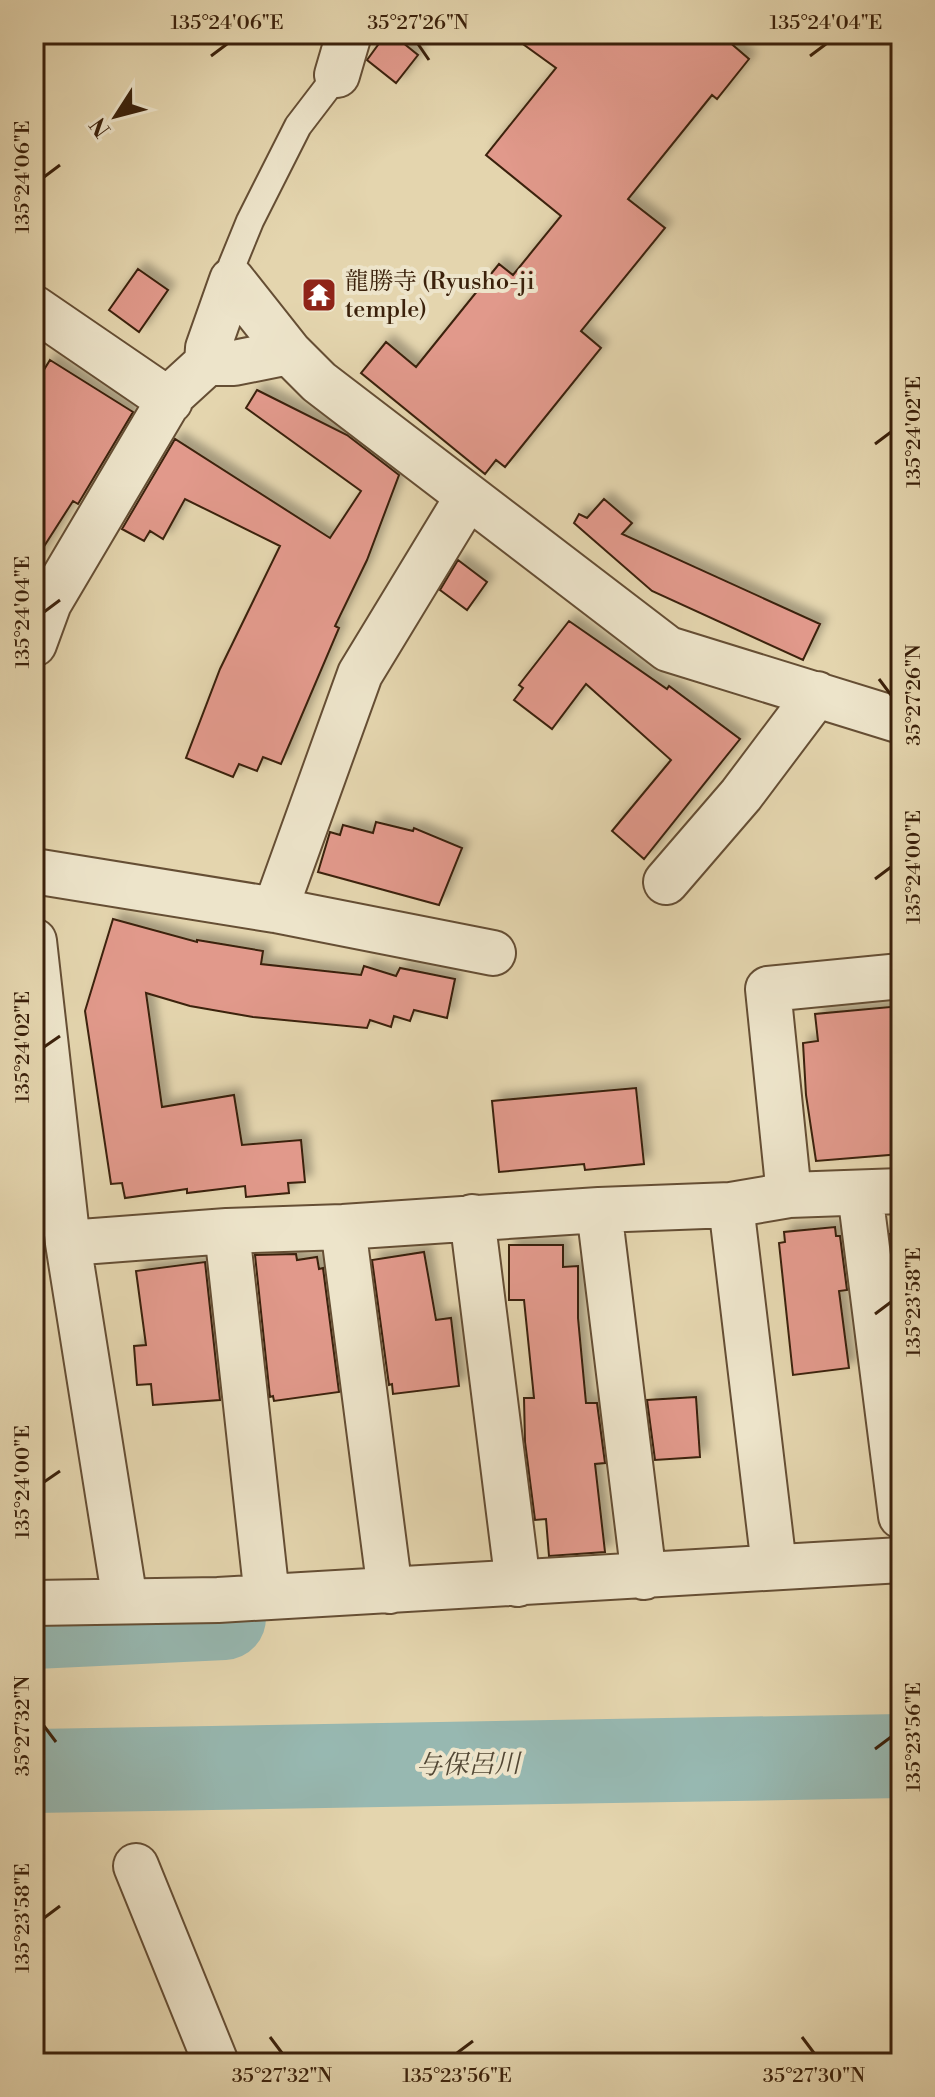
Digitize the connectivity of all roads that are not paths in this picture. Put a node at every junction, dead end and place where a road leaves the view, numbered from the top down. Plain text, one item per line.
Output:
1 (349, 34) edge
2 (337, 75) joint
3 (232, 280) junction
4 (34, 308) edge
5 (289, 352) junction
6 (207, 363) junction
7 (170, 401) junction
8 (467, 498) junction
9 (34, 644) edge
10 (817, 694) junction
11 (901, 721) edge
12 (34, 871) edge
13 (666, 882) dead end
14 (275, 910) junction
15 (35, 952) edge
16 (493, 953) dead end
17 (901, 976) edge
18 (42, 1090) edge
19 (881, 1192) edge
20 (789, 1195) junction
21 (731, 1205) junction
22 (599, 1210) junction
23 (472, 1217) junction
24 (343, 1227) junction
25 (227, 1231) junction
26 (68, 1243) junction
27 (901, 1516) edge
28 (901, 1560) edge
29 (774, 1566) junction
30 (644, 1577) junction
31 (518, 1584) junction
32 (390, 1591) junction
33 (267, 1597) junction
34 (125, 1601) junction
35 (34, 1603) edge
36 (136, 1866) dead end
37 (216, 2063) edge

1 - 2 street
2 - 3 lane
3 - 5 street
3 - 6 street
4 - 7 street
5 - 6 street
5 - 8 street
6 - 7 street
7 - 9 street
8 - 10 street
8 - 14 street
10 - 11 street
10 - 13 street
12 - 14 street
14 - 16 street
15 - 18 street
17 - 20 street
18 - 26 street
19 - 20 street
19 - 27 street
20 - 21 street
21 - 22 street
21 - 29 street
22 - 23 street
22 - 30 street
23 - 24 street
23 - 31 street
24 - 25 street
24 - 32 street
25 - 26 street
25 - 33 street
26 - 34 street
28 - 29 street
29 - 30 street
30 - 31 street
31 - 32 street
32 - 33 street
33 - 34 street
34 - 35 street
36 - 37 street

